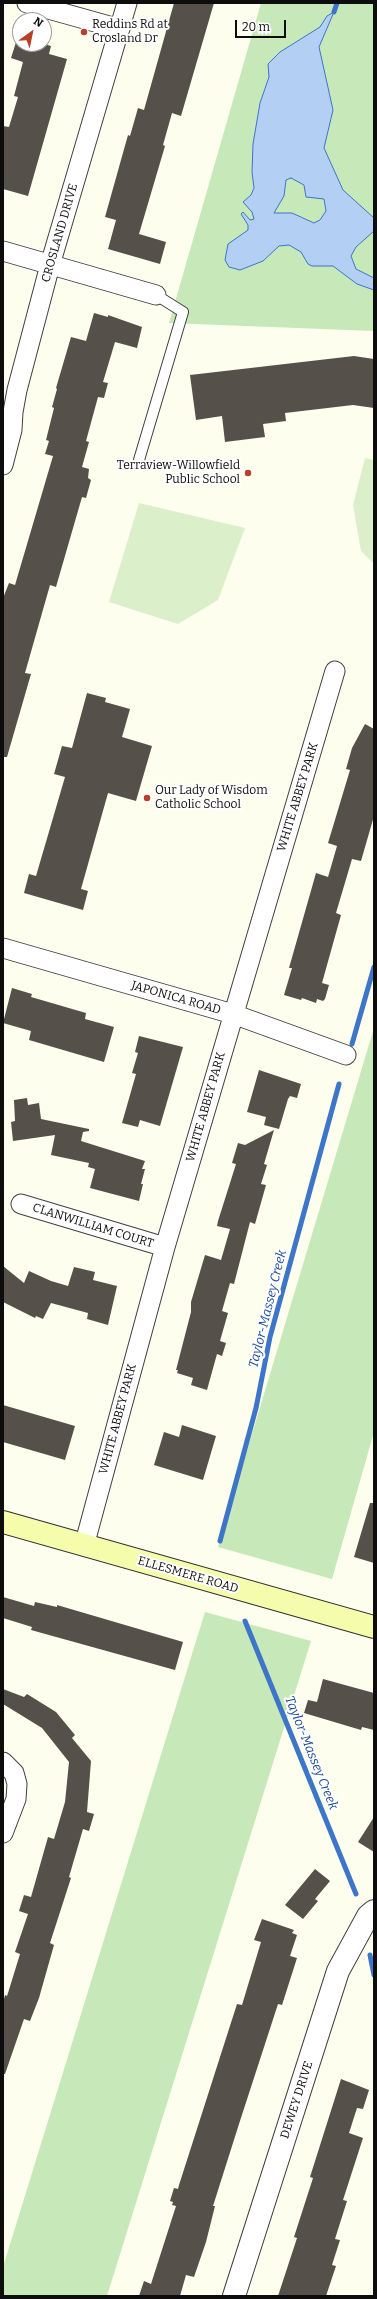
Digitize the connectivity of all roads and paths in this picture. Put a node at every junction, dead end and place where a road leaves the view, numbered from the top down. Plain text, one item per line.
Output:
1 (27, 3) edge
2 (127, 3) edge
3 (120, 29) junction
4 (3, 251) edge
5 (50, 265) junction
6 (156, 295) joint
7 (139, 460) dead end
8 (3, 465) edge
9 (335, 670) dead end
10 (3, 948) edge
11 (233, 1014) junction
12 (346, 1055) dead end
13 (21, 1204) dead end
14 (166, 1247) junction
15 (3, 1522) edge
16 (84, 1546) junction
17 (374, 1627) edge
18 (3, 1762) edge
19 (3, 1833) edge
20 (374, 1911) edge
21 (234, 2296) edge

1 - 3 street
2 - 3 street, CROSLAND DRIVE
3 - 5 street, CROSLAND DRIVE
4 - 5 street
5 - 6 street
5 - 8 street, CROSLAND DRIVE
6 - 7 lane
9 - 11 street, WHITE ABBEY PARK
10 - 11 street, JAPONICA ROAD
11 - 12 street, JAPONICA ROAD
11 - 14 street, WHITE ABBEY PARK
13 - 14 street, CLANWILLIAM COURT
14 - 16 street, WHITE ABBEY PARK
15 - 16 main road, ELLESMERE ROAD
16 - 17 main road, ELLESMERE ROAD
18 - 19 street
20 - 21 street, DEWEY DRIVE

